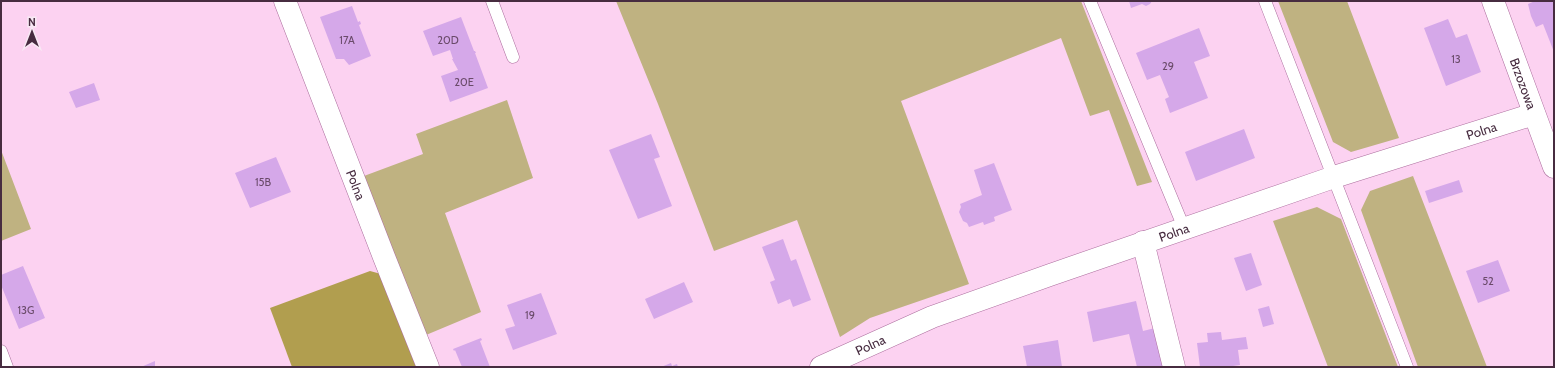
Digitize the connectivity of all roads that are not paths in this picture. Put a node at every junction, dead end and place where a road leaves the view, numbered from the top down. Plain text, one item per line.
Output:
1 (285, 1) edge
2 (492, 1) edge
3 (1090, 1) edge
4 (1265, 1) edge
5 (1493, 1) edge
6 (512, 57) dead end
7 (1534, 114) junction
8 (1554, 167) edge
9 (1334, 177) junction
10 (1184, 228) junction
11 (1143, 242) junction
12 (1, 351) edge
13 (7, 367) edge
14 (428, 367) edge
15 (821, 367) edge
16 (1174, 367) edge
17 (1407, 367) edge

1 - 14 street, Polna
2 - 6 lane
3 - 10 lane
4 - 9 lane
5 - 7 street, Brzozowa
7 - 8 street, Brzozowa
7 - 9 street, Polna
9 - 10 street, Polna
9 - 17 lane
10 - 11 street, Polna
11 - 15 street, Polna
11 - 16 street
12 - 13 lane

